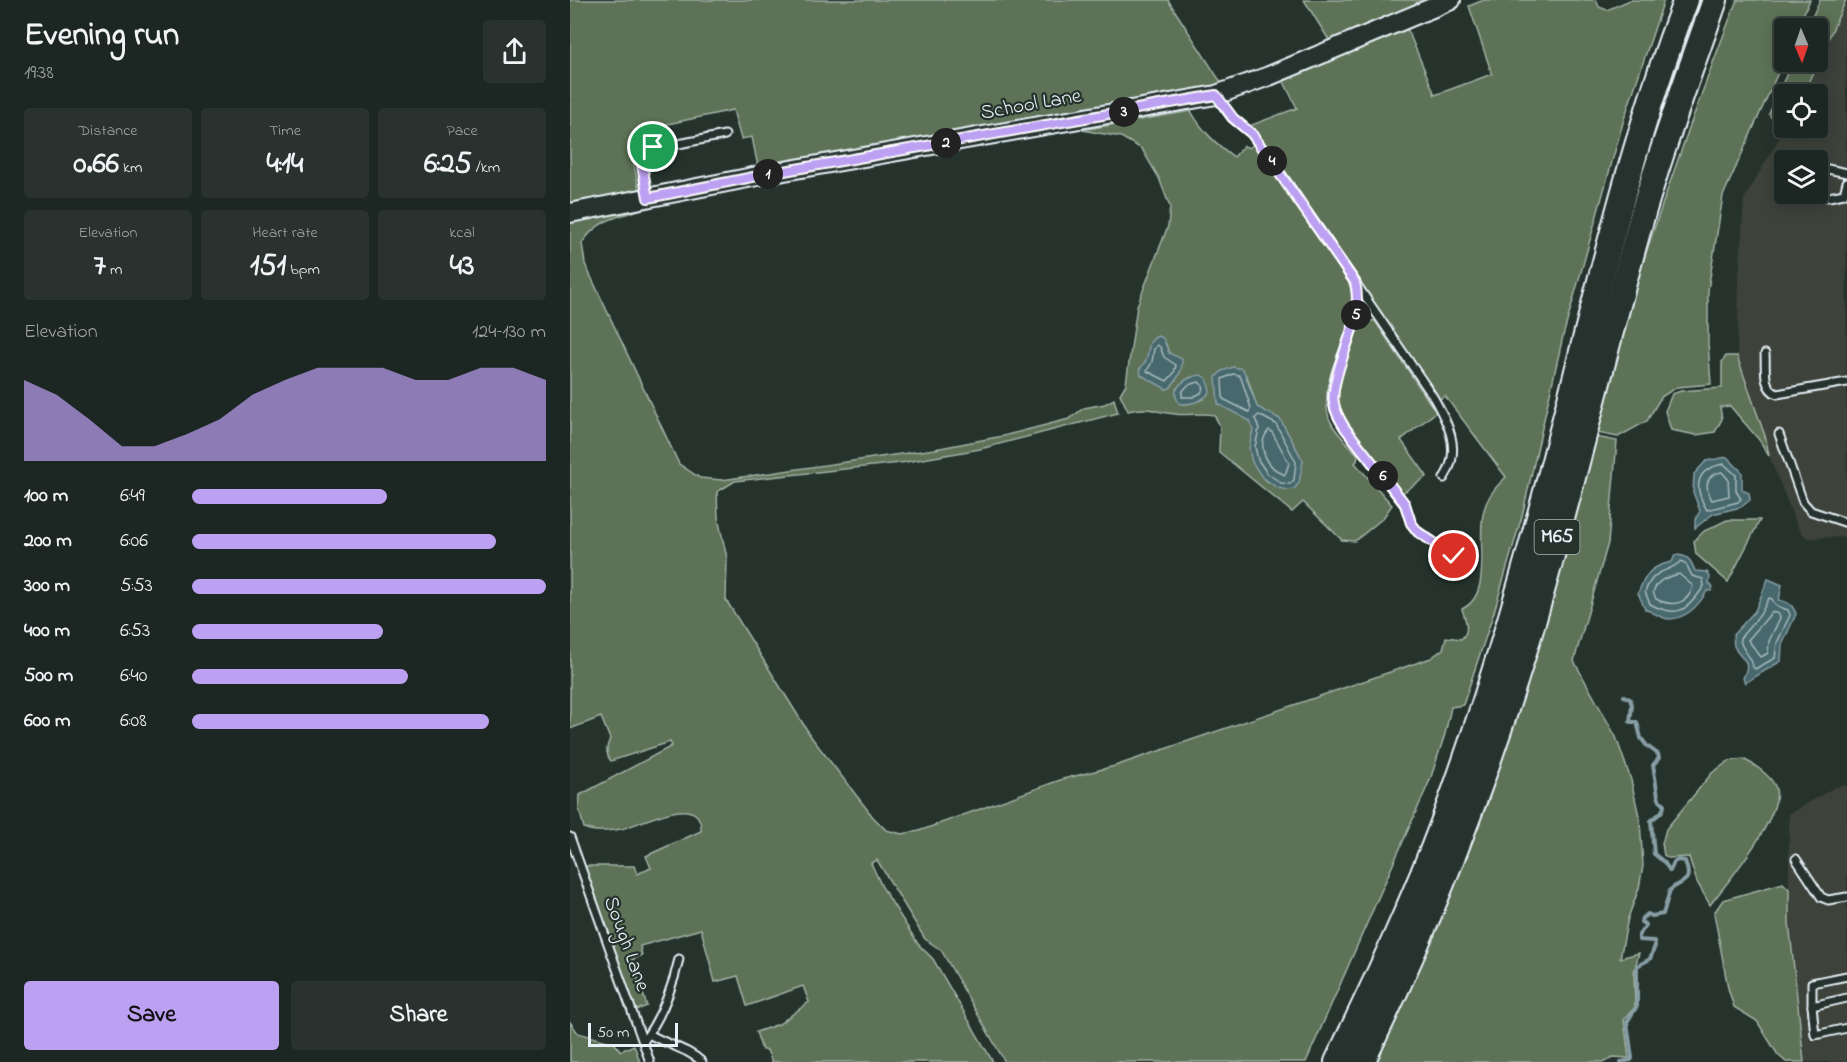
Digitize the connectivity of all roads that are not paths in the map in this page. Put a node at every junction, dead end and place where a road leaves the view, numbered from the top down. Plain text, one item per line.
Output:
1 (1451, 0) edge
2 (1686, 0) edge
3 (1715, 0) edge
4 (1216, 95) junction
5 (724, 135) dead end
6 (1828, 169) edge
7 (1847, 173) edge
8 (1847, 182) edge
9 (1828, 197) edge
10 (648, 198) junction
11 (570, 213) edge
12 (1355, 282) junction
13 (1765, 354) dead end
14 (1847, 382) edge
15 (1779, 434) dead end
16 (1444, 478) dead end
17 (1847, 523) edge
18 (1454, 556) dead end
19 (570, 837) edge
20 (1796, 859) dead end
21 (1847, 897) edge
22 (679, 959) dead end
23 (1847, 976) edge
24 (1847, 998) edge
25 (1812, 1006) junction
26 (1847, 1028) edge
27 (649, 1034) junction
28 (643, 1042) junction
29 (650, 1062) edge
30 (702, 1062) edge
31 (1336, 1062) edge
32 (1362, 1062) edge

1 - 4 main road, School Lane
2 - 31 highway, M65
3 - 32 highway, M65
4 - 10 main road, School Lane
4 - 12 lane
5 - 10 lane
6 - 7 lane
8 - 9 lane
10 - 11 main road, School Lane
12 - 16 lane
12 - 18 lane
13 - 14 lane
15 - 17 lane
19 - 28 lane, Sough Lane
20 - 21 lane
22 - 27 lane
23 - 25 lane
24 - 25 lane
25 - 26 lane
27 - 28 lane
27 - 30 lane
28 - 29 lane, Sough Lane

